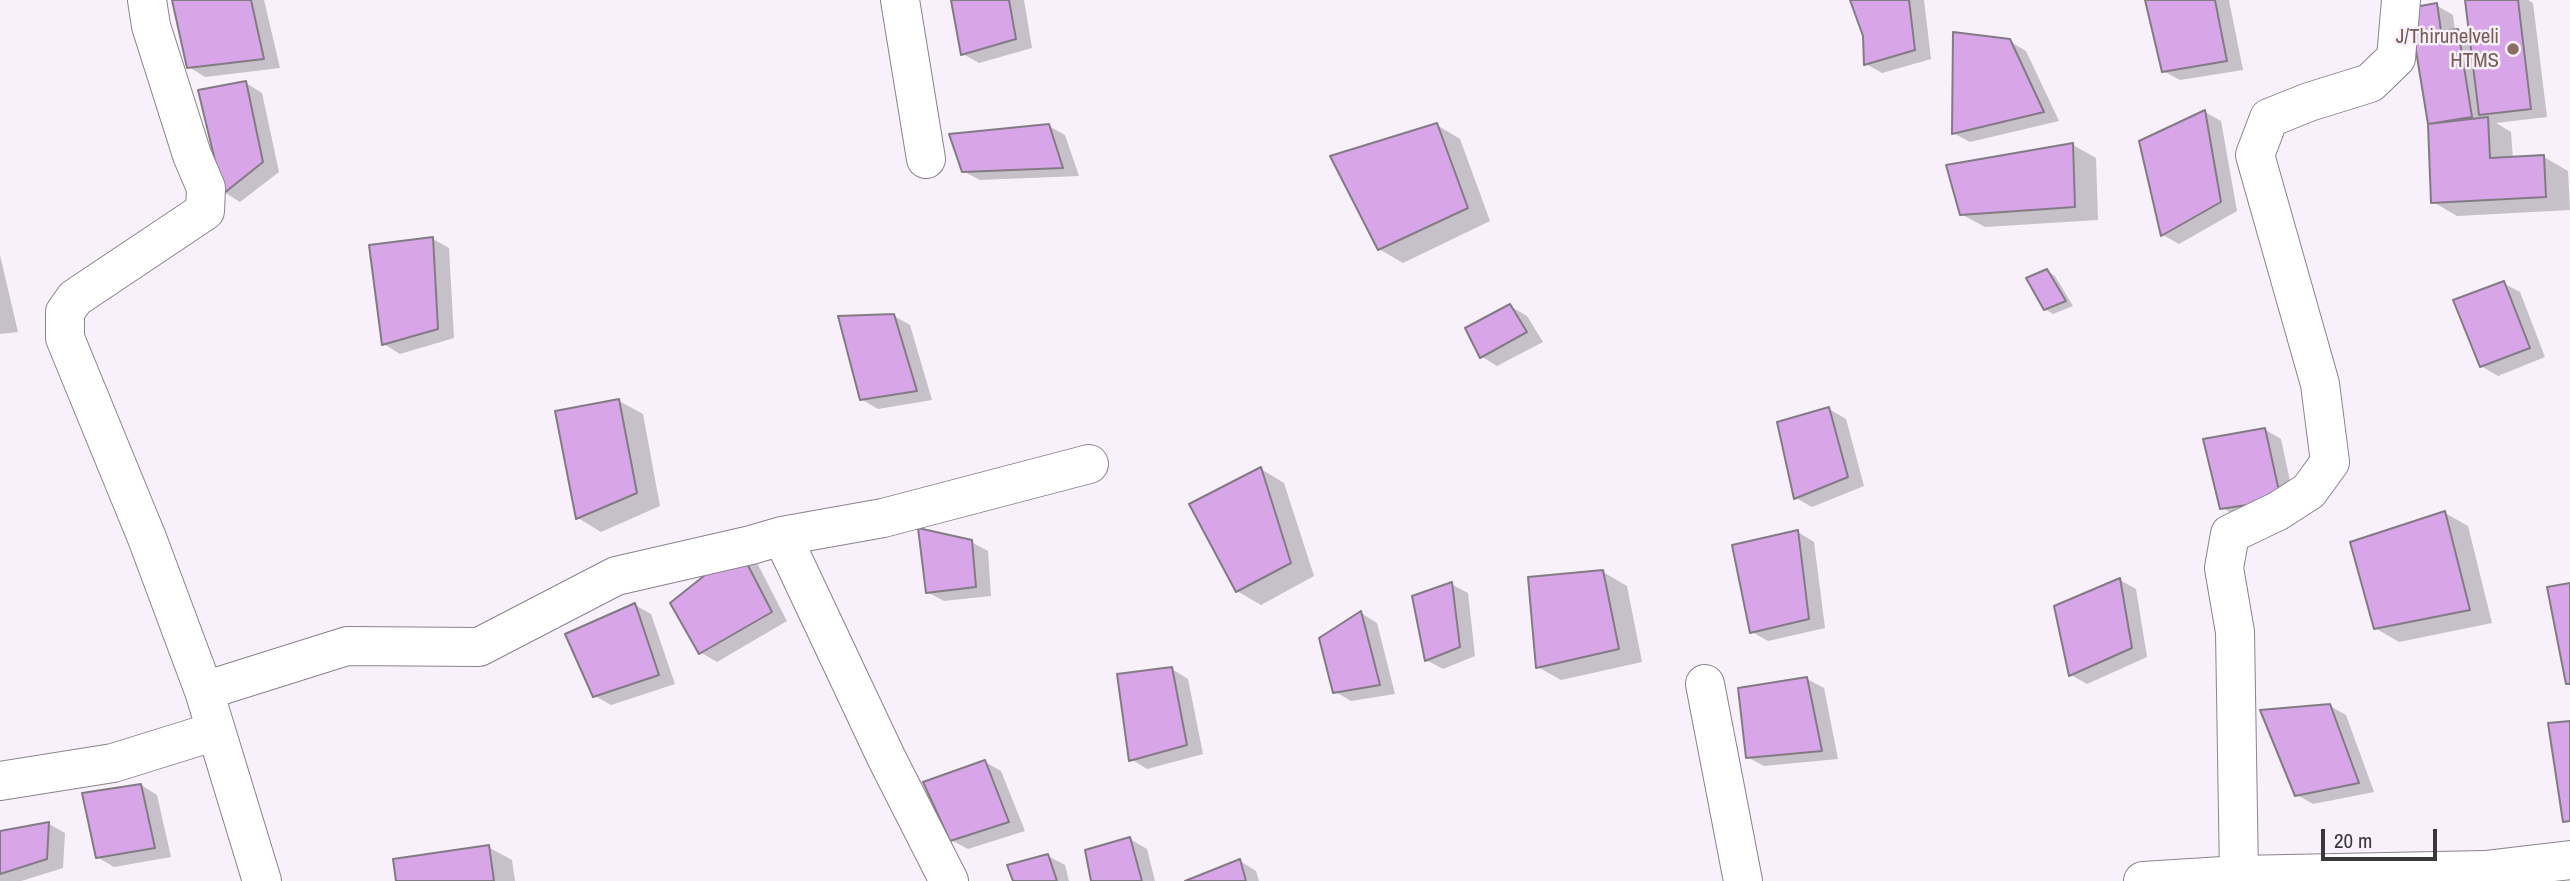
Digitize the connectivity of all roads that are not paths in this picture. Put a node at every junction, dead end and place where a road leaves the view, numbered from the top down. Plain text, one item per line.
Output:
1 (147, 0) edge
2 (900, 0) edge
3 (2401, 0) edge
4 (926, 159) dead end
5 (1089, 464) dead end
6 (782, 536) junction
7 (1705, 684) dead end
8 (204, 691) junction
9 (216, 731) junction
10 (0, 781) edge
11 (2570, 860) edge
12 (2239, 876) junction
13 (262, 881) edge
14 (949, 881) edge
15 (1743, 881) edge
16 (2143, 881) edge

1 - 8 street
2 - 4 street
3 - 12 street
5 - 6 street
6 - 8 street
6 - 14 street
7 - 15 street
8 - 9 street
9 - 10 street
9 - 13 street
11 - 12 street
12 - 16 street

